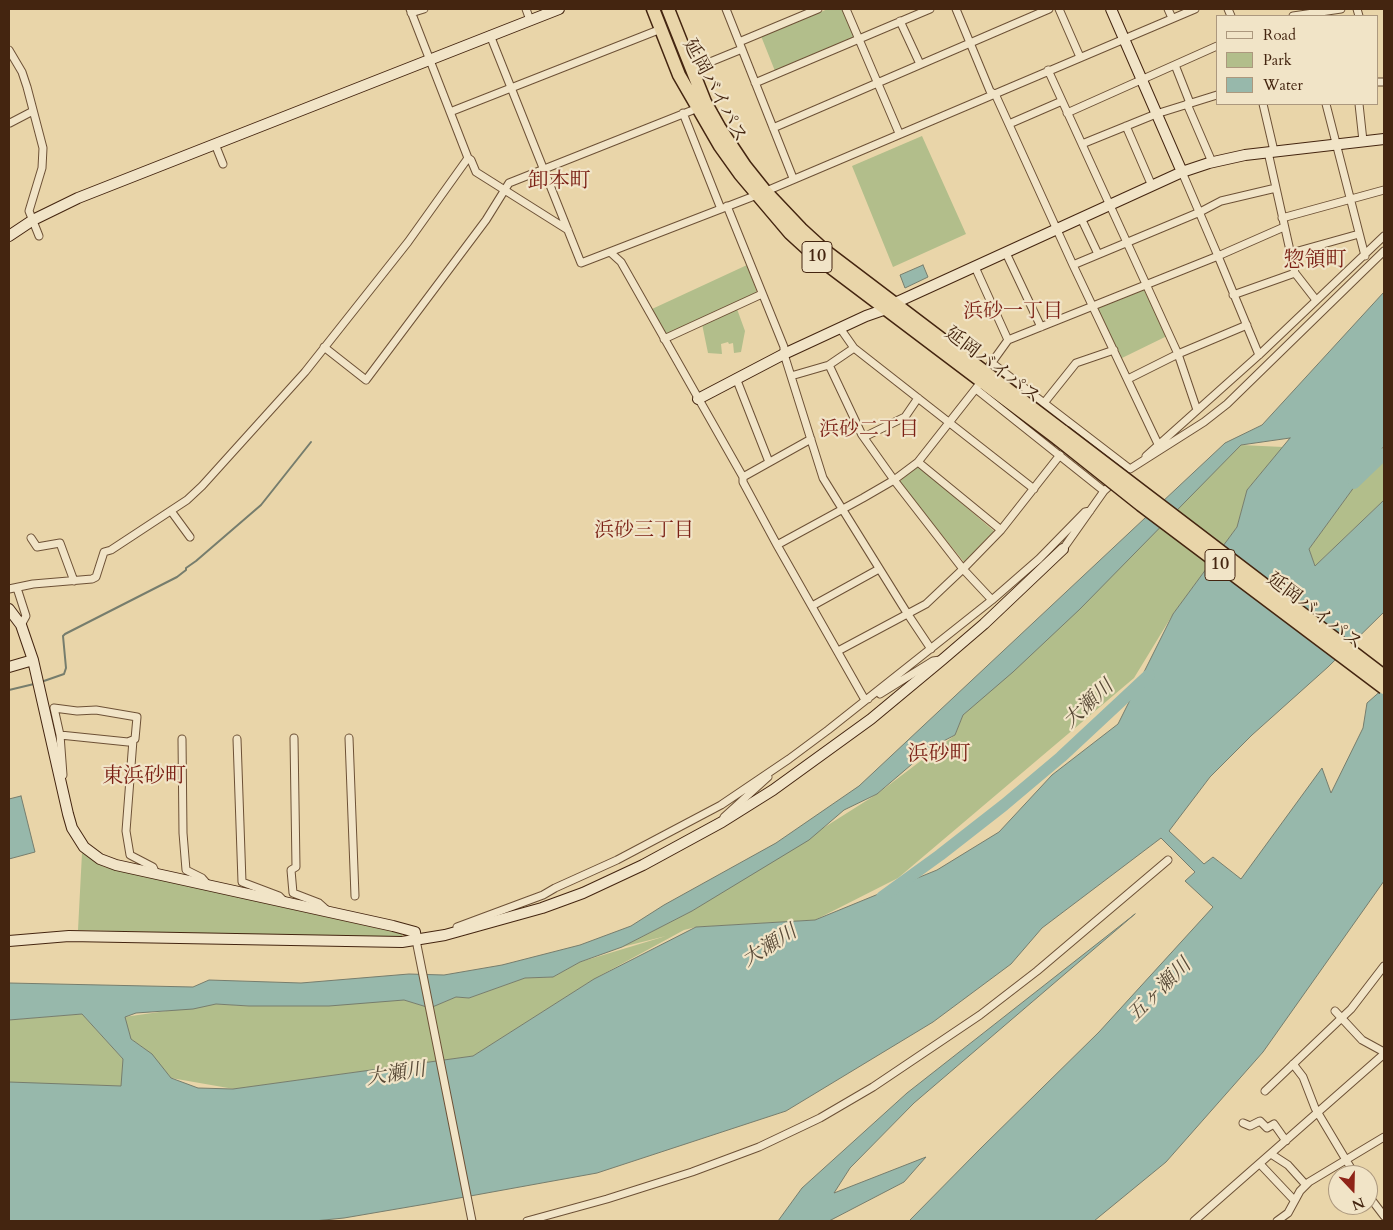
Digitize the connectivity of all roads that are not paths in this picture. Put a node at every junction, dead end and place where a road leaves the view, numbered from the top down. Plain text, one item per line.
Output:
1 (424, 9) edge
2 (526, 9) edge
3 (559, 9) edge
4 (653, 9) edge
5 (668, 9) edge
6 (726, 9) edge
7 (818, 9) edge
8 (846, 9) edge
9 (930, 9) edge
10 (956, 9) edge
11 (1049, 9) edge
12 (1059, 9) edge
13 (1111, 9) edge
14 (1168, 9) edge
15 (1195, 9) edge
16 (1341, 9) edge
17 (411, 11) edge
18 (1310, 13) edge
19 (1172, 18) junction
20 (530, 20) junction
21 (900, 21) junction
22 (661, 29) junction
23 (490, 35) junction
24 (858, 39) junction
25 (1124, 39) junction
26 (970, 42) junction
27 (741, 45) junction
28 (1216, 46) edge
29 (9, 50) edge
30 (1080, 57) junction
31 (429, 59) junction
32 (920, 64) junction
33 (1175, 65) junction
34 (693, 69) junction
35 (1048, 70) junction
36 (1142, 80) junction
37 (755, 83) junction
38 (877, 83) junction
39 (511, 89) junction
40 (993, 93) junction
41 (1216, 95) edge
42 (1062, 101) junction
43 (1189, 104) junction
44 (1263, 105) edge
45 (1326, 105) edge
46 (1359, 105) edge
47 (698, 108) junction
48 (33, 111) junction
49 (450, 112) junction
50 (683, 113) junction
51 (1067, 113) junction
52 (1156, 114) junction
53 (10, 123) edge
54 (1009, 124) junction
55 (1126, 126) junction
56 (773, 128) junction
57 (899, 134) junction
58 (1384, 139) edge
59 (1363, 141) junction
60 (215, 144) junction
61 (1082, 144) junction
62 (1336, 144) junction
63 (1271, 152) junction
64 (468, 158) junction
65 (1212, 162) junction
66 (223, 164) dead end
67 (544, 169) junction
68 (1182, 172) junction
69 (792, 178) junction
70 (1152, 186) junction
71 (1276, 188) junction
72 (504, 190) junction
73 (1384, 190) edge
74 (761, 193) junction
75 (1350, 199) junction
76 (1110, 205) junction
77 (724, 207) junction
78 (1200, 212) junction
79 (1081, 218) junction
80 (1282, 218) junction
81 (33, 220) junction
82 (1284, 227) junction
83 (1057, 229) junction
84 (568, 230) junction
85 (1359, 234) junction
86 (9, 236) edge
87 (39, 236) dead end
88 (1384, 236) edge
89 (1127, 242) junction
90 (1384, 251) edge
91 (610, 252) junction
92 (1006, 253) junction
93 (1291, 253) junction
94 (1098, 254) junction
95 (1218, 256) junction
96 (1365, 256) junction
97 (1073, 265) junction
98 (975, 267) junction
99 (1295, 273) junction
100 (1146, 286) junction
101 (762, 294) junction
102 (1234, 295) junction
103 (1316, 300) junction
104 (890, 306) junction
105 (1093, 306) junction
106 (1247, 326) junction
107 (1041, 327) junction
108 (840, 328) junction
109 (664, 339) junction
110 (1008, 340) junction
111 (324, 347) junction
112 (854, 348) junction
113 (1114, 350) junction
114 (784, 354) junction
115 (1178, 354) junction
116 (1260, 355) junction
117 (829, 366) junction
118 (791, 376) junction
119 (983, 376) junction
120 (736, 378) junction
121 (1128, 379) junction
122 (918, 398) junction
123 (698, 399) junction
124 (1044, 403) junction
125 (1197, 410) junction
126 (948, 422) junction
127 (1061, 436) junction
128 (864, 437) junction
129 (811, 439) junction
130 (1158, 444) junction
131 (1060, 455) junction
132 (768, 462) junction
133 (918, 462) junction
134 (1130, 469) junction
135 (743, 477) junction
136 (894, 480) junction
137 (1034, 489) junction
138 (1104, 491) junction
139 (842, 510) junction
140 (171, 511) junction
141 (1090, 511) junction
142 (1000, 530) junction
143 (190, 537) dead end
144 (31, 538) dead end
145 (778, 545) junction
146 (1063, 549) joint
147 (879, 568) junction
148 (963, 569) junction
149 (74, 581) junction
150 (9, 588) edge
151 (17, 588) junction
152 (992, 600) junction
153 (812, 606) junction
154 (9, 609) edge
155 (907, 613) junction
156 (21, 625) junction
157 (931, 649) junction
158 (838, 651) junction
159 (33, 660) junction
160 (942, 660) junction
161 (9, 667) edge
162 (1384, 676) edge
163 (1384, 688) edge
164 (865, 700) junction
165 (60, 735) junction
166 (294, 738) dead end
167 (349, 738) dead end
168 (182, 739) dead end
169 (237, 739) dead end
170 (133, 740) junction
171 (774, 769) junction
172 (66, 803) junction
173 (722, 822) junction
174 (1168, 860) dead end
175 (156, 874) junction
176 (209, 886) junction
177 (355, 896) dead end
178 (286, 902) junction
179 (328, 912) junction
180 (444, 935) junction
181 (9, 941) edge
182 (417, 943) junction
183 (1384, 966) edge
184 (1335, 1011) dead end
185 (1343, 1018) junction
186 (1384, 1055) edge
187 (1293, 1064) junction
188 (1265, 1091) dead end
189 (1318, 1113) junction
190 (1243, 1124) dead end
191 (1384, 1138) edge
192 (1286, 1141) junction
193 (1271, 1154) junction
194 (1345, 1160) junction
195 (1260, 1164) junction
196 (1348, 1165) edge
197 (1306, 1184) junction
198 (1294, 1200) junction
199 (472, 1221) edge
200 (527, 1221) edge
201 (1195, 1221) edge
202 (1277, 1221) edge

1 - 17 street
2 - 20 street
3 - 20 street
4 - 22 highway, 延岡バイパス / 10
5 - 34 highway, 延岡バイパス / 10
6 - 27 street
7 - 27 street
8 - 24 street
9 - 21 street
10 - 26 street
11 - 26 street
12 - 30 street
13 - 25 street
14 - 19 street
15 - 19 street
16 - 18 street
17 - 31 street
19 - 25 street
20 - 23 street
21 - 24 street
21 - 32 street
22 - 39 street
22 - 47 highway, 延岡バイパス / 10
23 - 31 street
23 - 39 street
24 - 37 street
24 - 38 street
25 - 30 street
25 - 36 street
26 - 32 street
26 - 40 street
27 - 34 street
27 - 37 street
28 - 33 street
29 - 48 street
30 - 35 street
31 - 49 street
31 - 60 street
32 - 38 street
33 - 36 street
33 - 43 street
34 - 74 highway, 延岡バイパス / 10
35 - 40 street
35 - 42 street
36 - 51 street
36 - 52 street
37 - 56 street
38 - 56 street
38 - 57 street
39 - 49 street
39 - 67 street
40 - 54 street
40 - 57 street
41 - 43 street
42 - 51 street
42 - 54 street
43 - 52 street
43 - 65 street
44 - 63 street
45 - 62 street
46 - 59 street
47 - 50 street
47 - 74 highway, 延岡バイパス / 10
48 - 53 street
48 - 81 street
49 - 64 street
50 - 67 street
50 - 77 street
51 - 61 street
52 - 55 street
52 - 68 street
54 - 83 street
55 - 61 street
55 - 70 street
56 - 69 street
57 - 69 street
58 - 59 street
59 - 62 street
60 - 66 street
60 - 81 street
61 - 76 street
62 - 63 street
62 - 75 street
63 - 65 street
63 - 71 street
64 - 72 street
64 - 111 street
65 - 68 street
67 - 72 street
67 - 84 street
68 - 70 street
68 - 78 street
69 - 74 street
70 - 76 street
71 - 78 street
71 - 80 street
72 - 84 street
72 - 111 street
73 - 75 street
74 - 77 street
74 - 104 highway, 延岡バイパス / 10
75 - 80 street
75 - 85 street
76 - 79 street
76 - 89 street
77 - 91 street
77 - 101 street
78 - 89 street
78 - 95 street
79 - 83 street
79 - 94 street
80 - 82 street
81 - 86 street
81 - 87 street
82 - 93 street
82 - 95 street
83 - 92 street
83 - 97 street
84 - 91 street
85 - 93 street
85 - 96 street
88 - 96 street
89 - 94 street
89 - 100 street
90 - 134 street
91 - 109 street
92 - 98 street
92 - 107 street
93 - 99 street
94 - 97 street
95 - 100 street
95 - 102 street
96 - 103 street
97 - 105 street
98 - 104 street
98 - 110 street
99 - 102 street
99 - 103 street
100 - 105 street
100 - 115 street
101 - 109 street
101 - 114 street
102 - 106 street
103 - 116 street
104 - 108 street
104 - 119 highway, 延岡バイパス / 10
105 - 107 street
105 - 113 street
106 - 115 street
106 - 116 street
107 - 110 street
108 - 112 street
108 - 114 street
109 - 123 street
110 - 119 street
111 - 140 street
112 - 117 street
112 - 122 street
113 - 121 street
113 - 124 street
114 - 118 street
114 - 120 street
115 - 121 street
115 - 125 street
116 - 125 street
117 - 118 street
117 - 128 street
118 - 129 street
119 - 124 street
119 - 126 street
119 - 127 highway, 延岡バイパス / 10
119 - 131 street
120 - 123 street
120 - 132 street
121 - 130 street
122 - 126 street
122 - 128 street
123 - 135 street
124 - 134 street
125 - 130 street
126 - 133 street
126 - 137 street
127 - 162 highway, 延岡バイパス / 10, bridge
127 - 163 highway, 延岡バイパス / 10, bridge
128 - 136 street
129 - 132 street
129 - 139 street
130 - 134 street
131 - 137 street
131 - 138 street
132 - 135 street
133 - 136 street
133 - 142 street
134 - 138 street
135 - 145 street
136 - 139 street
136 - 148 street
137 - 142 street
138 - 141 street
139 - 145 street
139 - 147 street
140 - 143 street
140 - 149 street
141 - 146 street
141 - 152 street
142 - 148 street
144 - 149 street
145 - 153 street
146 - 160 street
147 - 153 street
147 - 155 street
148 - 152 street
148 - 155 street
149 - 151 street
150 - 151 street
151 - 156 street
152 - 157 street
153 - 158 street
154 - 156 street
155 - 157 street
155 - 158 street
156 - 159 street
157 - 164 street
158 - 164 street
159 - 161 street
159 - 172 street
160 - 164 street
160 - 173 street
164 - 171 street
165 - 170 street
165 - 170 street
165 - 172 street
166 - 179 street
167 - 177 street
168 - 176 street
169 - 178 street
170 - 175 street
171 - 173 street
171 - 180 street
172 - 175 street
173 - 180 street
174 - 200 street
175 - 176 street
176 - 178 street
178 - 179 street
179 - 182 street
180 - 182 street
181 - 182 street
182 - 199 street
183 - 185 street
184 - 185 street
185 - 186 street
185 - 187 street
186 - 189 street
187 - 188 street
187 - 189 street
189 - 192 street
189 - 194 street
190 - 192 street
191 - 194 street
192 - 193 street
193 - 195 street
193 - 197 street
194 - 196 street
194 - 197 street
195 - 198 street
195 - 201 street
197 - 198 street
198 - 202 street

